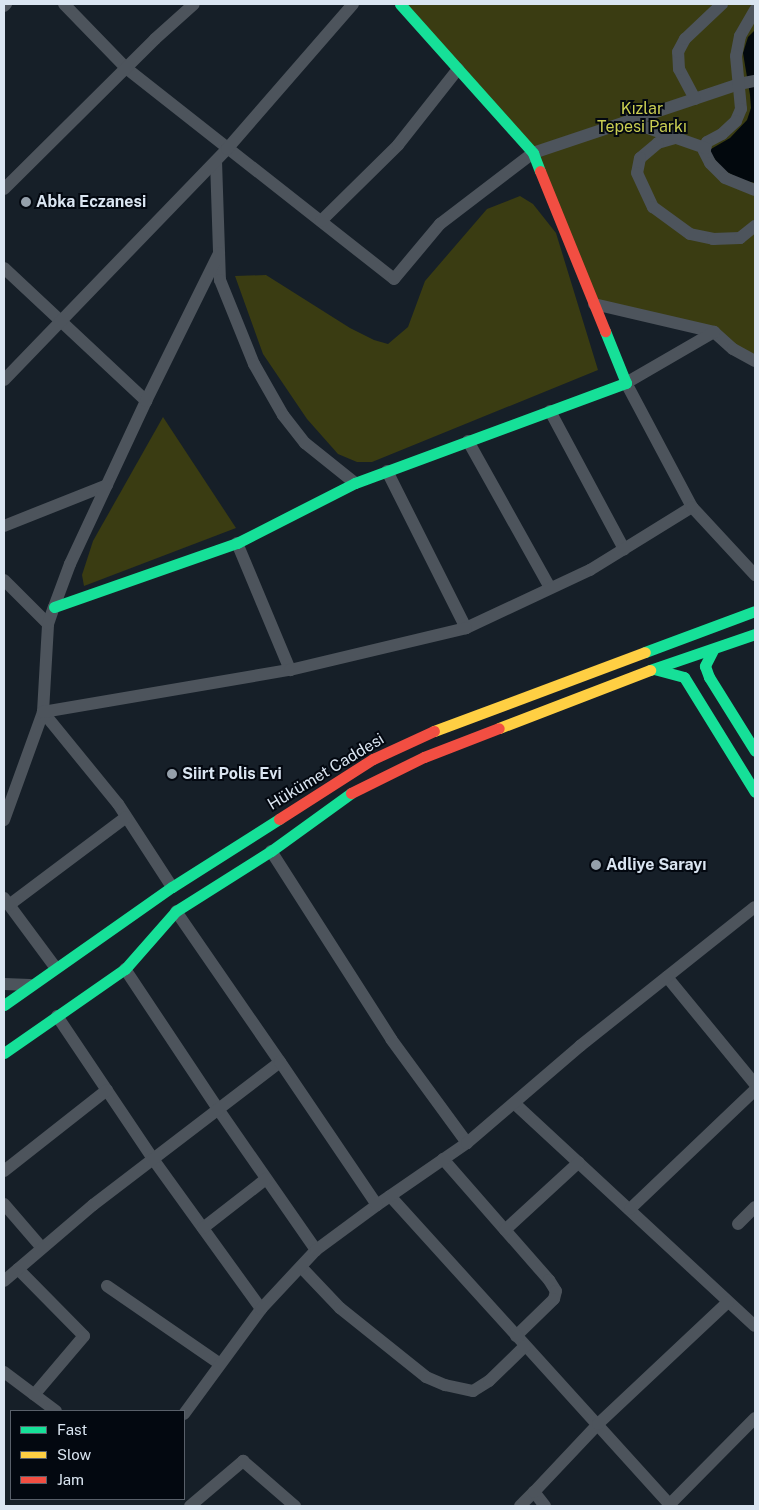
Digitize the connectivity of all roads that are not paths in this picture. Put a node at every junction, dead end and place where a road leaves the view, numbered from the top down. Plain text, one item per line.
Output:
1 (64, 4) edge
2 (194, 4) edge
3 (353, 4) edge
4 (400, 4) edge
5 (722, 4) edge
6 (755, 10) edge
7 (126, 68) junction
8 (458, 69) junction
9 (755, 81) edge
10 (739, 84) junction
11 (695, 99) junction
12 (628, 121) junction
13 (675, 138) junction
14 (705, 148) junction
15 (227, 149) junction
16 (533, 153) junction
17 (216, 161) junction
18 (4, 189) edge
19 (755, 190) edge
20 (321, 221) junction
21 (755, 226) edge
22 (219, 253) junction
23 (4, 268) edge
24 (594, 304) junction
25 (62, 322) junction
26 (714, 332) junction
27 (755, 362) edge
28 (4, 380) edge
29 (626, 383) junction
30 (146, 401) junction
31 (550, 411) junction
32 (468, 441) junction
33 (387, 471) junction
34 (355, 483) junction
35 (108, 485) junction
36 (692, 507) junction
37 (4, 526) edge
38 (237, 543) junction
39 (624, 549) junction
40 (755, 575) edge
41 (4, 580) edge
42 (550, 588) junction
43 (54, 607) junction
44 (755, 611) edge
45 (48, 624) junction
46 (466, 628) junction
47 (755, 634) edge
48 (713, 650) junction
49 (654, 669) junction
50 (290, 670) junction
51 (43, 712) junction
52 (755, 751) edge
53 (755, 792) edge
54 (126, 817) junction
55 (4, 820) edge
56 (271, 851) junction
57 (172, 888) junction
58 (6, 902) edge
59 (755, 907) edge
60 (176, 911) junction
61 (55, 967) junction
62 (125, 969) junction
63 (667, 977) junction
64 (4, 984) edge
65 (30, 986) junction
66 (4, 1005) edge
67 (57, 1016) junction
68 (4, 1053) edge
69 (280, 1062) junction
70 (755, 1084) edge
71 (106, 1090) junction
72 (755, 1090) edge
73 (514, 1103) junction
74 (218, 1109) junction
75 (467, 1143) junction
76 (153, 1159) junction
77 (443, 1159) junction
78 (580, 1162) junction
79 (4, 1171) edge
80 (266, 1179) junction
81 (390, 1196) junction
82 (4, 1204) edge
83 (377, 1205) junction
84 (755, 1207) edge
85 (630, 1209) junction
86 (738, 1224) dead end
87 (203, 1228) junction
88 (505, 1230) junction
89 (42, 1248) junction
90 (316, 1250) junction
91 (301, 1267) junction
92 (18, 1269) junction
93 (4, 1281) edge
94 (107, 1286) dead end
95 (728, 1302) junction
96 (261, 1309) junction
97 (752, 1318) edge
98 (516, 1336) junction
99 (525, 1346) junction
100 (220, 1364) junction
101 (4, 1372) edge
102 (34, 1395) junction
103 (55, 1410) edge
104 (185, 1413) edge
105 (755, 1418) edge
106 (598, 1424) junction
107 (534, 1492) junction
108 (671, 1505) edge
109 (190, 1506) edge
110 (296, 1506) edge
111 (520, 1506) edge
112 (545, 1506) edge

1 - 7 street
2 - 7 street
3 - 15 street
4 - 8 main road
5 - 11 street
6 - 10 street
7 - 15 street
7 - 18 street
8 - 16 main road
8 - 20 street
9 - 10 street
10 - 11 street
10 - 14 street
11 - 12 street
12 - 13 street
12 - 16 street
13 - 14 street
13 - 21 street
14 - 19 street
15 - 17 street
15 - 20 street
16 - 20 street
16 - 24 main road
17 - 22 street
17 - 25 street
22 - 30 street
22 - 34 street
23 - 25 street
24 - 26 street
24 - 29 main road
25 - 28 street
25 - 30 street
26 - 27 street
26 - 29 street
29 - 31 main road
29 - 36 street
30 - 35 street
31 - 32 main road
31 - 39 street
32 - 33 main road
32 - 42 street
33 - 34 main road
33 - 46 street
34 - 38 main road
35 - 37 street
35 - 43 street
36 - 39 street
36 - 40 street
38 - 43 main road
38 - 50 street
39 - 42 street
41 - 45 street
42 - 46 street
43 - 45 street
44 - 57 main road, Hükümet Caddesi
45 - 51 street
46 - 50 street
47 - 48 main road
48 - 49 main road
48 - 52 main road
49 - 53 main road
49 - 56 main road
50 - 51 street
51 - 54 street
51 - 55 street
54 - 57 street
54 - 58 street
56 - 60 main road
56 - 75 street
57 - 61 main road, Hükümet Caddesi
58 - 61 street
59 - 63 street
60 - 62 main road
60 - 69 street
61 - 65 main road, Hükümet Caddesi
62 - 67 main road
62 - 74 street
63 - 70 street
63 - 73 street
64 - 65 street
65 - 66 main road, Hükümet Caddesi
67 - 68 main road
67 - 71 street
69 - 74 street
69 - 83 street
71 - 76 street
71 - 79 street
72 - 85 street
73 - 75 street
73 - 78 street
74 - 76 street
74 - 80 street
75 - 77 street
76 - 87 street
76 - 89 street
77 - 81 street
77 - 88 street
78 - 85 street
78 - 88 street
80 - 87 street
80 - 90 street
81 - 83 street
81 - 98 street
82 - 89 street
83 - 90 street
84 - 86 street
85 - 95 street
87 - 96 street
88 - 98 street
89 - 92 street
90 - 91 street
91 - 96 street
91 - 99 street
92 - 93 street
92 - 102 street
94 - 100 street
95 - 97 street
95 - 106 street
96 - 100 street
98 - 99 street
99 - 106 street
100 - 104 street
101 - 102 street
102 - 103 street
105 - 108 street
106 - 107 street
106 - 108 street
107 - 111 street
107 - 112 street
109 - 110 street

